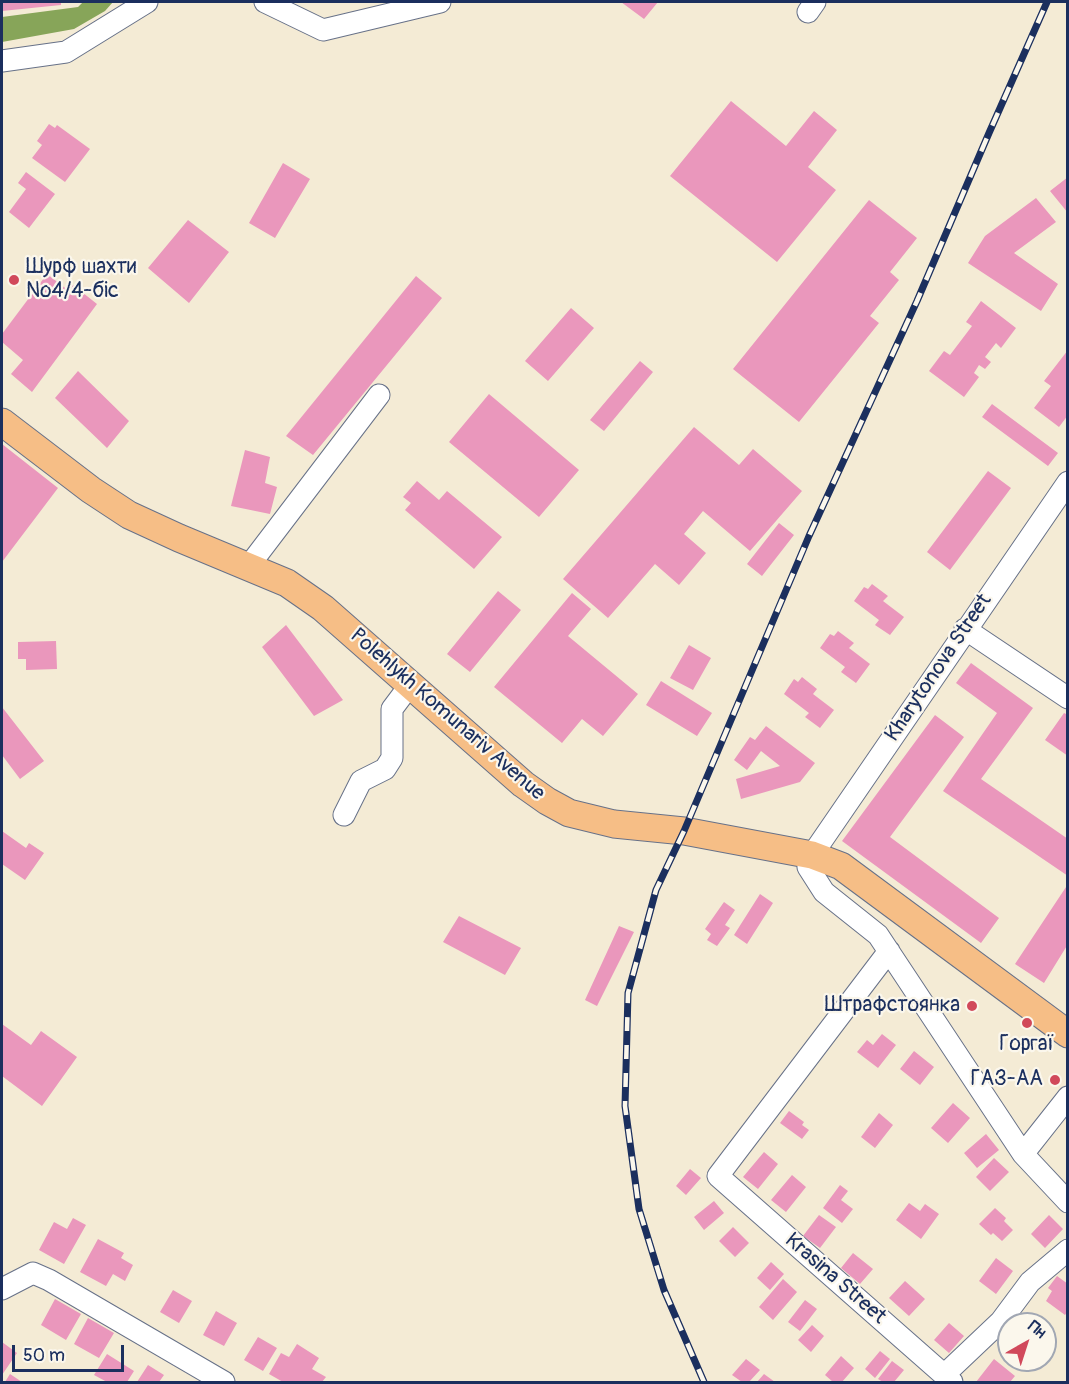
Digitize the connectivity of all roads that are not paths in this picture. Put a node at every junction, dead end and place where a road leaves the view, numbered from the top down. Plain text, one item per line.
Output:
1 (147, 2) edge
2 (440, 2) edge
3 (272, 3) edge
4 (2, 60) edge
5 (379, 395) dead end
6 (2, 423) edge
7 (1068, 482) edge
8 (248, 567) junction
9 (965, 629) junction
10 (410, 685) junction
11 (1068, 698) edge
12 (344, 815) dead end
13 (812, 855) junction
14 (889, 951) junction
15 (1068, 1034) edge
16 (1068, 1097) edge
17 (1023, 1154) junction
18 (1068, 1202) edge
19 (1068, 1250) edge
20 (2, 1289) edge
21 (948, 1379) edge
22 (224, 1383) edge

1 - 4 street
2 - 3 street
5 - 8 street
6 - 8 main road, Polehlykh Komunariv Avenue
7 - 9 street, Kharytonova Street
8 - 10 main road, Polehlykh Komunariv Avenue
9 - 11 street
9 - 13 street, Kharytonova Street
10 - 12 street
10 - 13 main road, Polehlykh Komunariv Avenue
13 - 14 street
13 - 15 main road, Polehlykh Komunariv Avenue
14 - 17 street
14 - 21 street, Krasina Street
16 - 17 street
17 - 18 street
19 - 21 street
20 - 22 street

